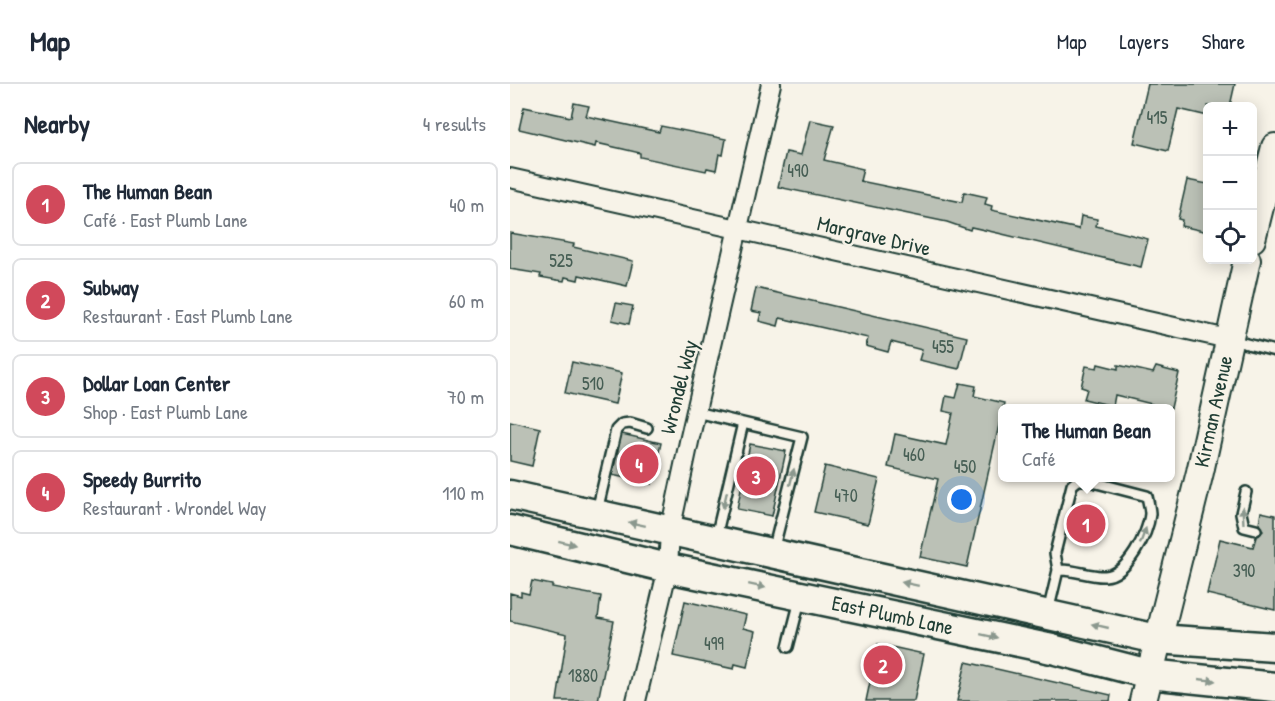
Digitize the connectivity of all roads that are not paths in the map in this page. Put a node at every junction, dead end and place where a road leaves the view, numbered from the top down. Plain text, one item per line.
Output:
1 (771, 84) edge
2 (1275, 147) edge
3 (510, 178) edge
4 (1257, 219) edge
5 (737, 228) junction
6 (1246, 264) edge
7 (1228, 339) junction
8 (1275, 351) edge
9 (696, 412) junction
10 (743, 423) junction
11 (646, 428) dead end
12 (1076, 482) edge
13 (1093, 482) edge
14 (1246, 492) dead end
15 (510, 495) edge
16 (597, 515) junction
17 (510, 530) edge
18 (1256, 530) dead end
19 (670, 531) junction
20 (715, 541) junction
21 (772, 554) junction
22 (668, 568) junction
23 (1058, 570) junction
24 (801, 595) junction
25 (1047, 615) junction
26 (1157, 639) junction
27 (788, 647) dead end
28 (1275, 647) edge
29 (1149, 674) junction
30 (1275, 687) edge
31 (636, 701) edge
32 (1143, 701) edge

1 - 5 street, Wrondel Way
2 - 4 street
3 - 5 street, Margrave Drive
5 - 7 street, Margrave Drive
5 - 9 street, Wrondel Way
6 - 7 street, Kirman Avenue
7 - 8 lane
7 - 26 street, Kirman Avenue
9 - 10 lane
9 - 19 street, Wrondel Way
10 -> 20 lane
21 -> 10 lane
11 - 16 lane
12 -> 23 lane
23 -> 13 lane
18 -> 14 lane
15 - 16 main road, East Plumb Lane
19 -> 16 main road, East Plumb Lane
17 -> 22 main road, East Plumb Lane
19 - 20 main road, East Plumb Lane
19 - 22 street, Wrondel Way
20 - 21 main road, East Plumb Lane
25 -> 21 main road, East Plumb Lane
22 -> 24 main road, East Plumb Lane
22 - 31 street, Wrondel Way
23 - 25 lane
24 - 27 lane
24 -> 29 main road, East Plumb Lane
26 -> 25 main road, East Plumb Lane
26 - 28 main road, East Plumb Lane
26 - 29 street, Kirman Avenue
29 -> 30 main road, East Plumb Lane
29 - 32 street, Kirman Avenue

